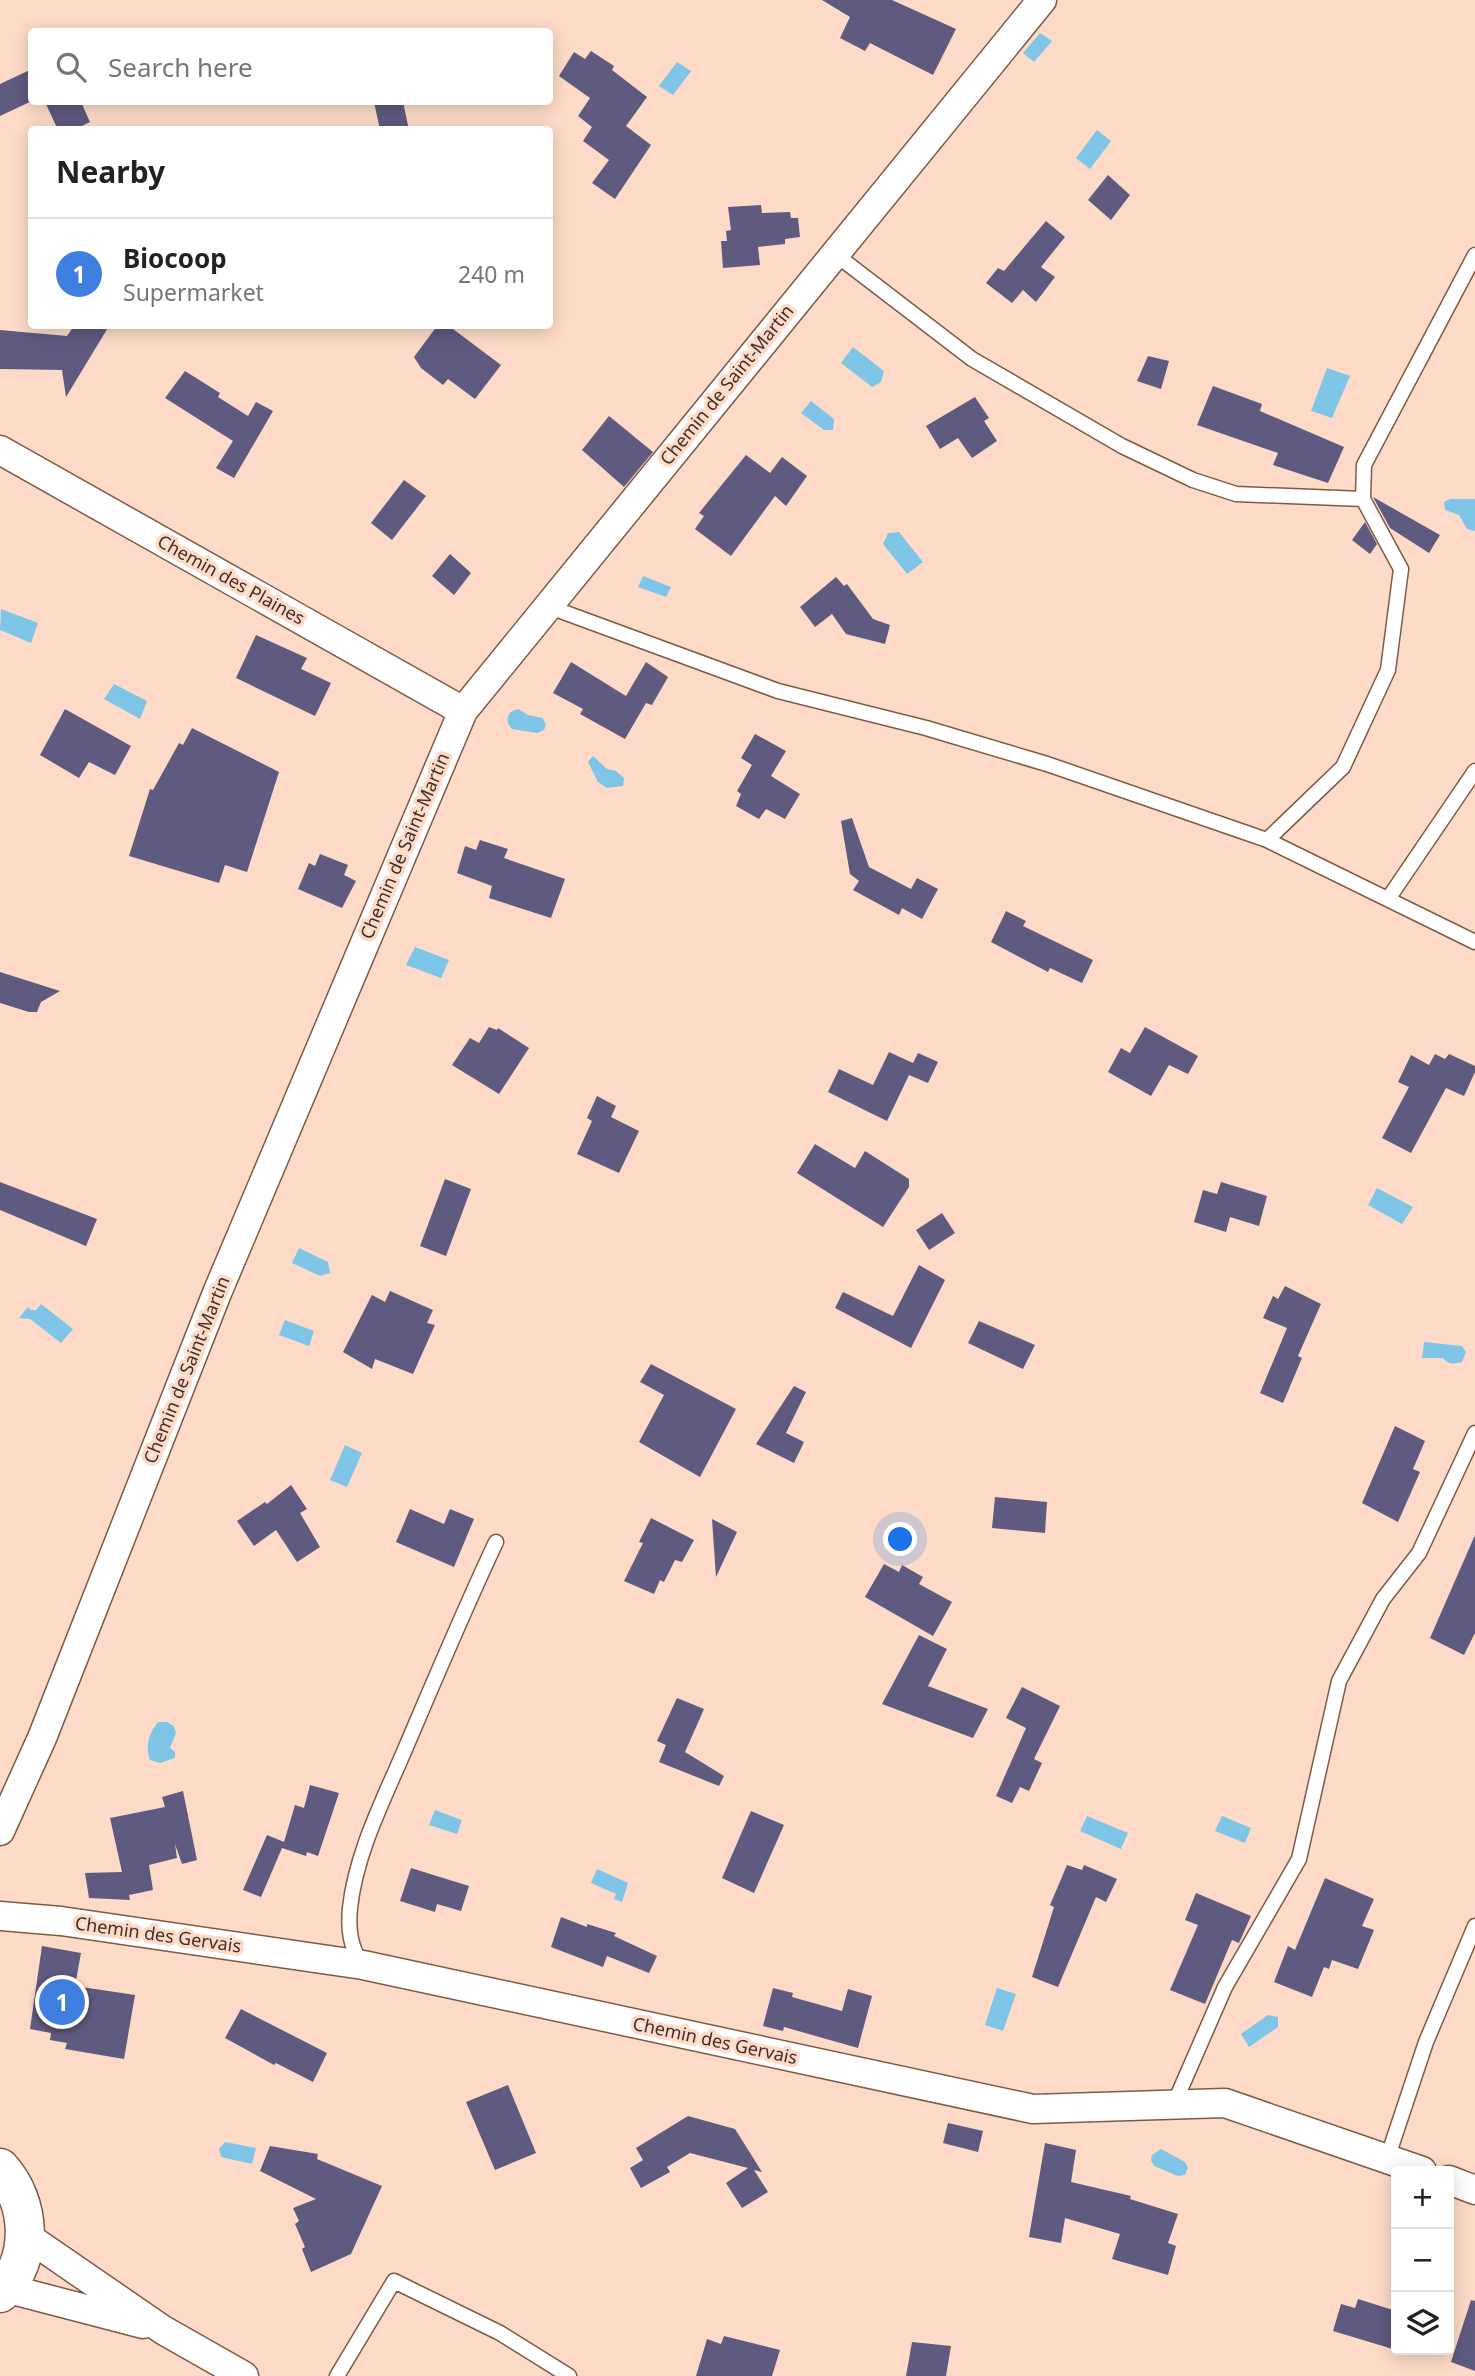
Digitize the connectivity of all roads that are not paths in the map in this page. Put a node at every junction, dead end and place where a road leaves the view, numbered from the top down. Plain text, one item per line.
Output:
1 (1042, 0) edge
2 (835, 254) junction
3 (1475, 255) edge
4 (0, 450) edge
5 (1363, 499) junction
6 (547, 606) junction
7 (463, 710) junction
8 (1475, 771) edge
9 (1267, 840) junction
10 (1388, 900) junction
11 (1475, 942) edge
12 (1475, 1433) edge
13 (496, 1542) dead end
14 (0, 1831) edge
15 (0, 1916) edge
16 (1475, 1927) edge
17 (363, 1965) junction
18 (1174, 2104) junction
19 (1387, 2159) junction
20 (1407, 2166) edge
21 (0, 2168) edge
22 (1454, 2182) edge
23 (1475, 2190) edge
24 (25, 2235) junction
25 (3, 2290) edge
26 (163, 2330) junction
27 (244, 2376) edge
28 (337, 2376) edge
29 (569, 2376) edge

1 - 2 street, Chemin de Saint-Martin
2 - 5 lane
2 - 6 street, Chemin de Saint-Martin
3 - 5 lane
4 - 7 street, Chemin des Plaines
5 - 9 lane
6 - 7 street, Chemin de Saint-Martin
6 - 9 lane
7 - 14 street, Chemin de Saint-Martin
8 - 10 lane
9 - 10 lane
10 - 11 lane
12 - 18 lane
13 - 17 lane
15 - 17 street, Chemin des Gervais
16 - 19 lane
17 - 18 street, Chemin des Gervais
18 - 19 street, Chemin des Gervais
19 - 20 street, Chemin des Gervais
21 - 24 main road
22 - 23 street
24 - 25 main road
24 - 26 street
25 - 26 street
26 - 27 street
28 - 29 lane

